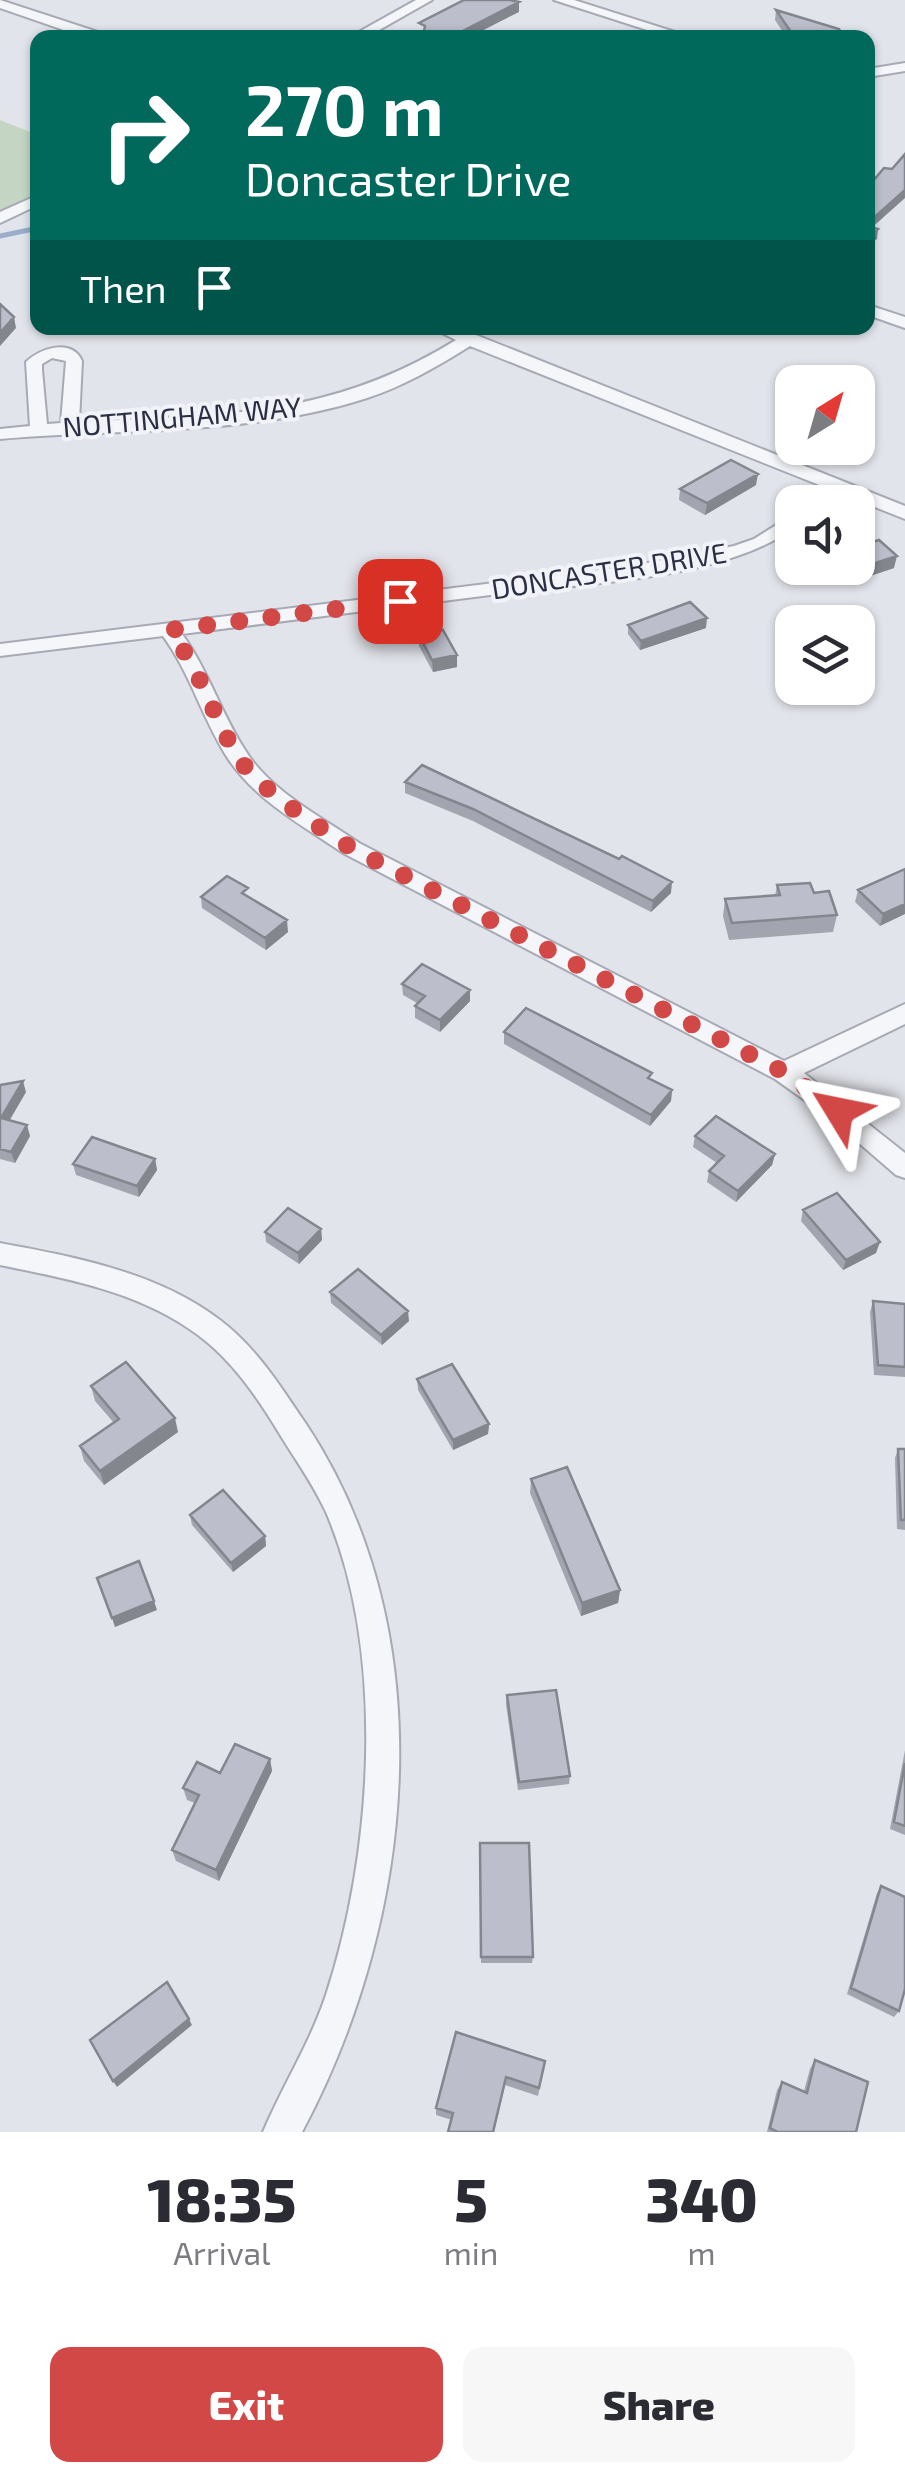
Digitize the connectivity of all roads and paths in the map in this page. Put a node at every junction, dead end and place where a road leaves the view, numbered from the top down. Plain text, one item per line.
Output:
1 (426, 0) edge
2 (560, 0) edge
3 (0, 4) edge
4 (378, 25) junction
5 (78, 30) edge
6 (369, 30) edge
7 (394, 30) edge
8 (661, 30) edge
9 (905, 68) edge
10 (875, 71) edge
11 (30, 203) edge
12 (0, 218) edge
13 (875, 312) edge
14 (905, 323) edge
15 (458, 335) edge
16 (470, 340) junction
17 (70, 427) junction
18 (38, 430) junction
19 (0, 434) edge
20 (827, 480) junction
21 (824, 485) edge
22 (905, 512) edge
23 (775, 534) edge
24 (169, 630) junction
25 (0, 650) edge
26 (905, 1014) edge
27 (784, 1072) junction
28 (905, 1168) edge
29 (0, 1254) edge
30 (282, 2132) edge

1 - 4 street
2 - 8 street
3 - 5 street
4 - 6 street
4 - 7 street
9 - 10 street
11 - 12 street
13 - 14 street
15 - 16 street
16 - 17 street, NOTTINGHAM WAY
16 - 20 street
17 - 18 street, NOTTINGHAM WAY
17 - 18 street
18 - 19 street, NOTTINGHAM WAY
20 - 21 street
20 - 22 street
23 - 24 street, DONCASTER DRIVE
24 - 25 street, DONCASTER DRIVE
24 - 27 street
26 - 27 street
27 - 28 street
29 - 30 street

